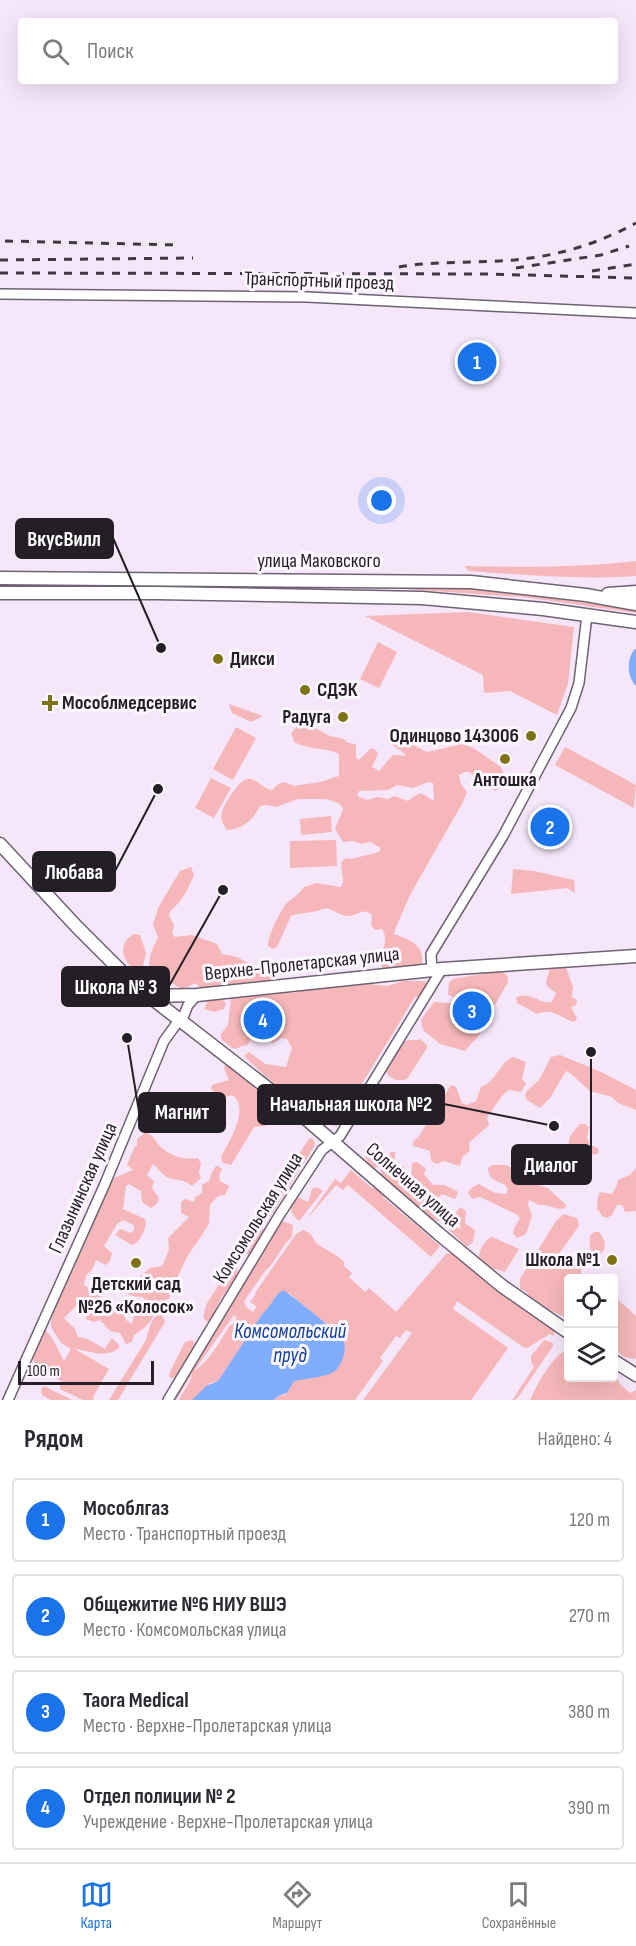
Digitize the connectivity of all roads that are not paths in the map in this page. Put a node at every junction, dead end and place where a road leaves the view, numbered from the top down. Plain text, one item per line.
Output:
1 (0, 294) edge
2 (636, 313) edge
3 (0, 578) edge
4 (636, 592) edge
5 (0, 593) edge
6 (586, 595) junction
7 (636, 604) edge
8 (587, 615) junction
9 (636, 622) edge
10 (0, 844) edge
11 (636, 956) edge
12 (437, 970) junction
13 (196, 995) junction
14 (151, 996) junction
15 (183, 1020) junction
16 (333, 1143) junction
17 (564, 1329) edge
18 (618, 1364) edge
19 (636, 1375) edge
20 (8, 1400) edge
21 (168, 1400) edge

1 - 2 street, Транспортный проезд
3 - 6 street, улица Маковского
4 - 6 street
5 - 8 street, улица Маковского
6 - 7 street, улица Маковского
8 - 9 street, улица Маковского
8 - 12 street, Комсомольская улица
10 - 14 street
11 - 12 street, Верхне-Пролетарская улица
12 - 13 street, Верхне-Пролетарская улица
12 - 16 street, Комсомольская улица
13 - 14 street, Верхне-Пролетарская улица
13 - 15 street, Глазынинская улица
14 - 15 street, Солнечная улица
15 - 16 street, Солнечная улица
15 - 20 street, Глазынинская улица
16 - 17 street, Солнечная улица
16 - 21 street, Комсомольская улица
18 - 19 street

